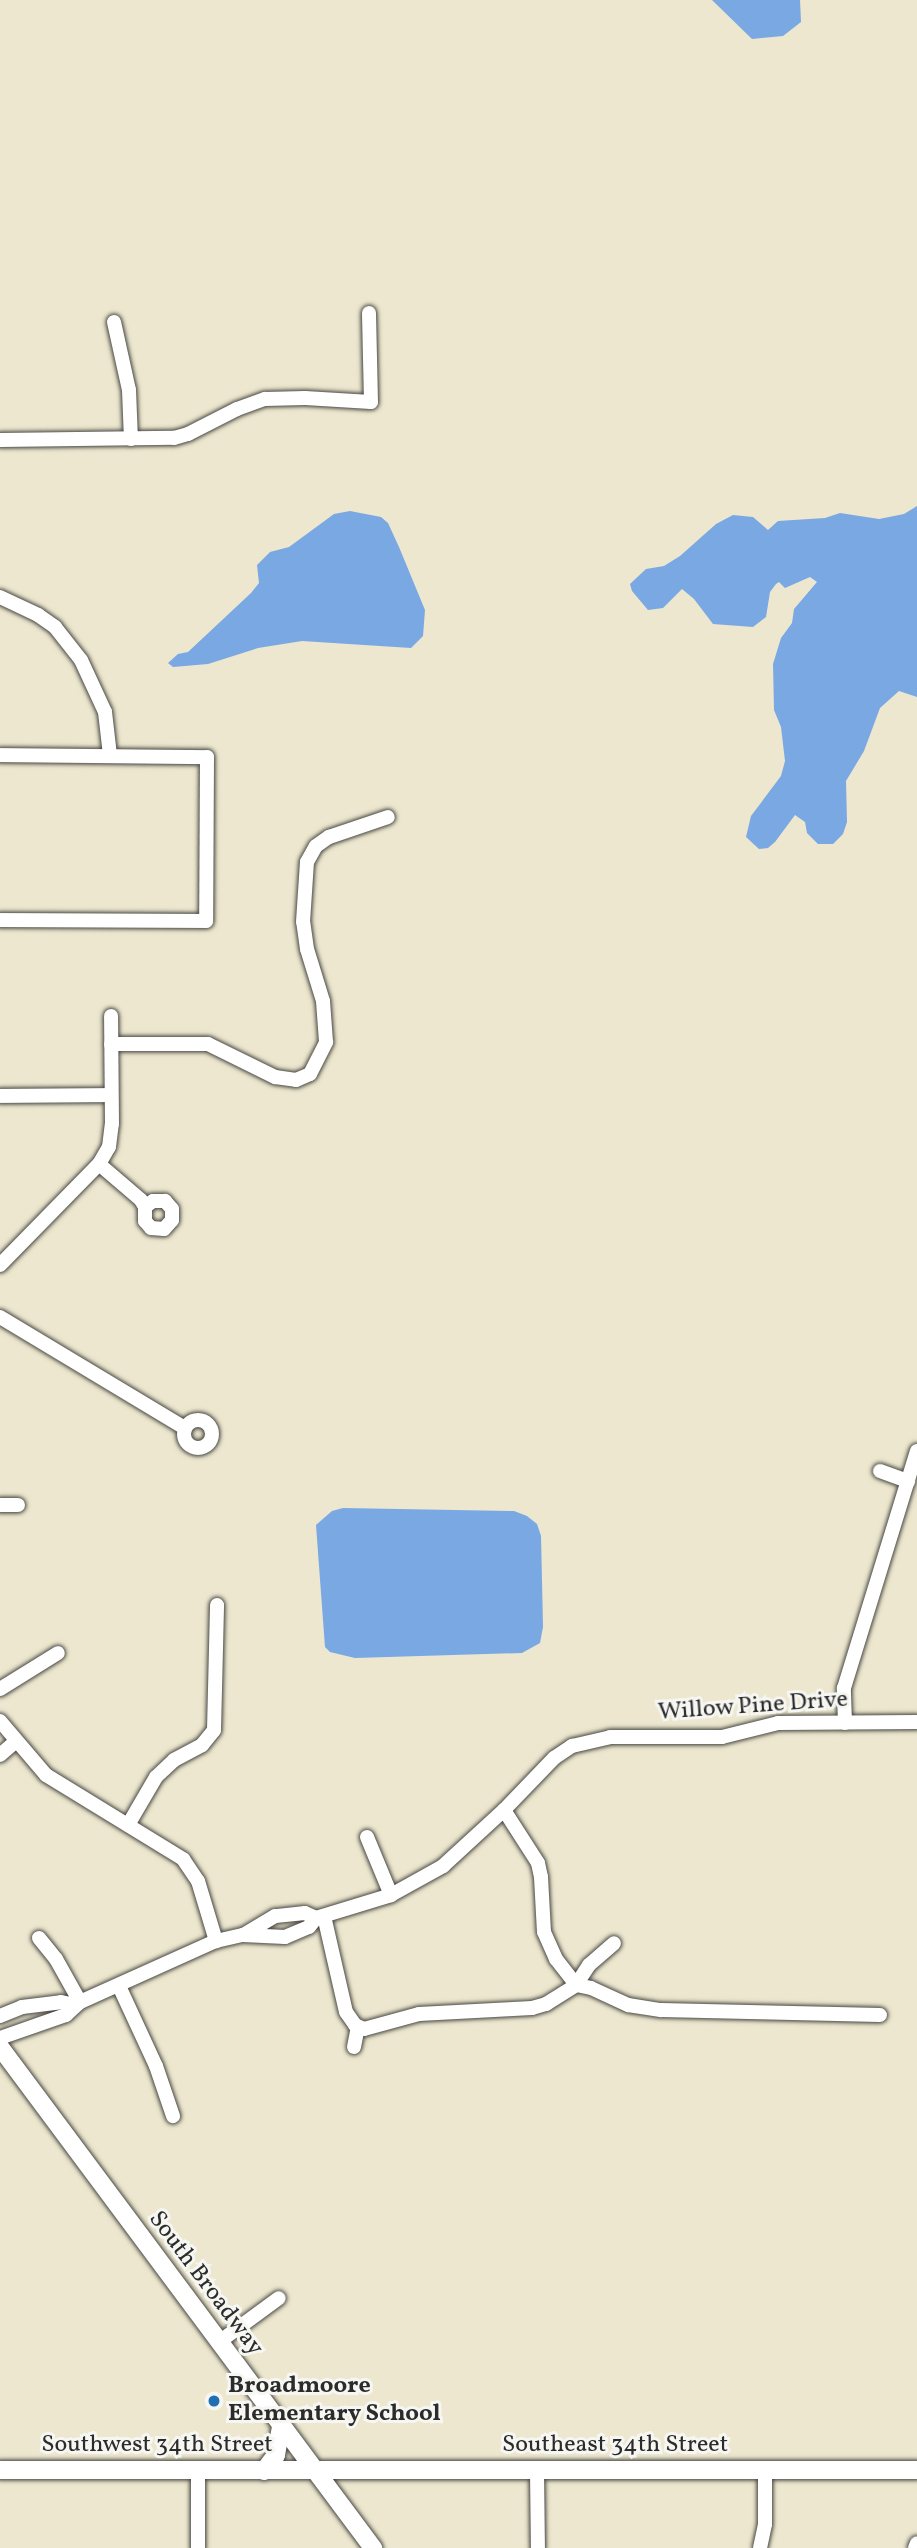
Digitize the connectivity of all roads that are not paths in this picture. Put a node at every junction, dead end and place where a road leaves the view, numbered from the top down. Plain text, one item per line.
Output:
1 (369, 313) dead end
2 (114, 322) dead end
3 (131, 439) junction
4 (0, 440) edge
5 (0, 597) edge
6 (0, 755) edge
7 (110, 755) junction
8 (388, 817) dead end
9 (0, 920) edge
10 (111, 1016) dead end
11 (111, 1044) junction
12 (111, 1095) junction
13 (0, 1096) edge
14 (99, 1164) junction
15 (145, 1207) dead end
16 (0, 1265) edge
17 (0, 1317) edge
18 (185, 1429) dead end
19 (917, 1451) edge
20 (880, 1471) dead end
21 (908, 1481) junction
22 (0, 1505) edge
23 (18, 1505) dead end
24 (217, 1605) dead end
25 (58, 1653) dead end
26 (0, 1689) edge
27 (0, 1721) edge
28 (917, 1722) edge
29 (845, 1723) junction
30 (16, 1741) junction
31 (0, 1755) edge
32 (504, 1810) junction
33 (128, 1825) junction
34 (367, 1837) dead end
35 (391, 1895) junction
36 (320, 1917) junction
37 (243, 1935) junction
38 (39, 1938) dead end
39 (216, 1941) junction
40 (614, 1943) dead end
41 (576, 1985) junction
42 (118, 1986) junction
43 (77, 2004) junction
44 (880, 2015) dead end
45 (0, 2016) edge
46 (358, 2027) junction
47 (0, 2038) edge
48 (0, 2048) edge
49 (354, 2048) dead end
50 (173, 2116) dead end
51 (279, 2298) dead end
52 (219, 2342) junction
53 (281, 2426) junction
54 (0, 2470) edge
55 (313, 2470) junction
56 (765, 2470) junction
57 (917, 2470) edge
58 (198, 2471) junction
59 (264, 2471) junction
60 (537, 2471) junction
61 (917, 2543) edge
62 (198, 2548) edge
63 (373, 2548) edge
64 (538, 2548) edge
65 (760, 2548) edge
66 (915, 2548) edge

1 - 3 street
2 - 3 street
3 - 4 street
5 - 7 street
6 - 7 street
7 - 9 street
8 - 11 street
10 - 11 street
11 - 12 street
12 - 13 street
12 - 14 street
14 - 15 street
14 - 16 street
17 - 18 street
19 - 21 street
20 - 21 street
21 - 29 street
22 - 23 street
24 - 33 street
25 - 26 street
27 - 30 street
28 - 29 street, Willow Pine Drive
29 - 32 street, Willow Pine Drive
30 - 31 street
30 - 33 street
32 - 35 street, Willow Pine Drive
32 - 41 street
33 - 39 street
34 - 35 street
35 - 36 street, Willow Pine Drive
36 - 37 street, Willow Pine Drive
36 - 37 street, Willow Pine Drive
36 - 46 street
37 - 39 street, Willow Pine Drive
38 - 43 street
39 - 42 street, Willow Pine Drive
40 - 41 street
41 - 44 street
41 - 46 street
42 - 43 street, Willow Pine Drive
42 - 50 street
43 - 45 street, Willow Pine Drive
43 - 47 street, Willow Pine Drive
46 - 49 street
48 - 52 street, South Broadway
51 - 52 street
52 - 53 street, South Broadway
53 - 55 street, South Broadway
53 - 59 street
54 - 58 street, Southwest 34th Street
55 - 59 street, Southwest 34th Street
55 - 60 street, Southeast 34th Street
55 - 63 street, South Broadway
56 - 57 street, Southeast 34th Street
56 - 60 street, Southeast 34th Street
56 - 65 street
58 - 59 street, Southwest 34th Street
58 - 62 street
60 - 64 street
61 - 66 street

